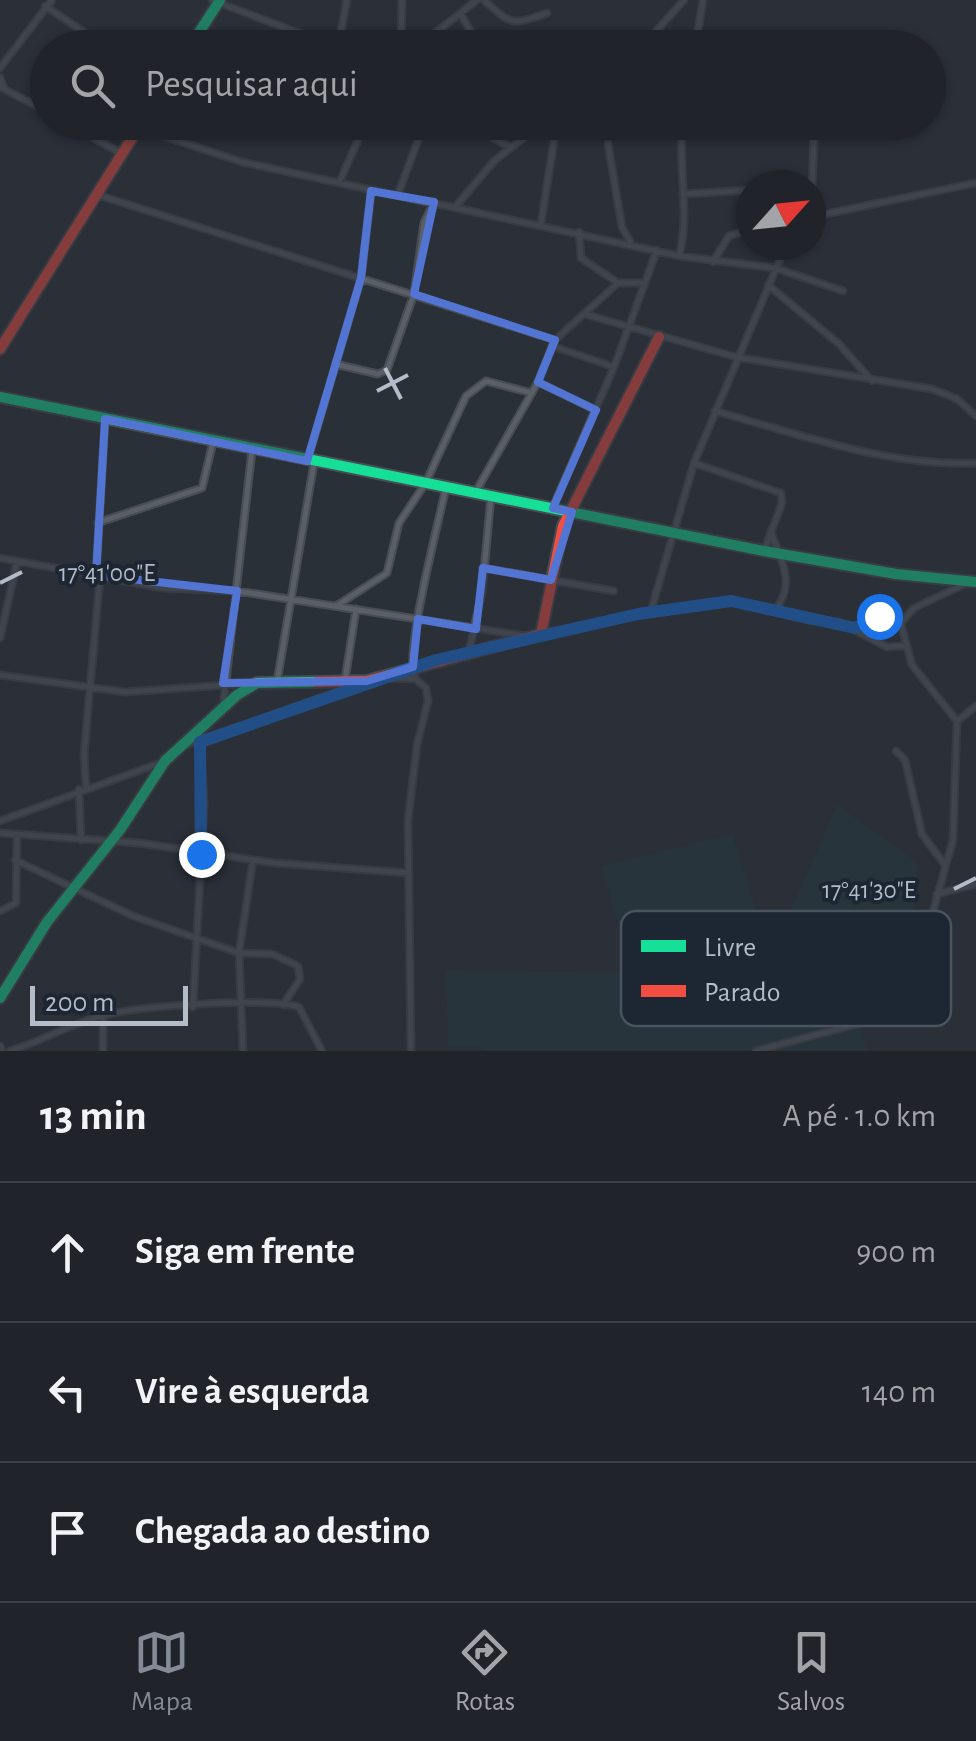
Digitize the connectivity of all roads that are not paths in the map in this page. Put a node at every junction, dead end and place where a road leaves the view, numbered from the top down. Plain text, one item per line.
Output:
1 (52, 0) edge
2 (347, 0) edge
3 (402, 0) edge
4 (480, 0) edge
5 (684, 0) edge
6 (703, 0) edge
7 (217, 1) edge
8 (46, 6) junction
9 (460, 13) junction
10 (547, 13) dead end
11 (81, 30) edge
12 (200, 30) edge
13 (293, 30) edge
14 (341, 30) edge
15 (401, 30) edge
16 (440, 30) edge
17 (474, 30) edge
18 (658, 30) edge
19 (698, 30) edge
20 (0, 54) edge
21 (6, 59) junction
22 (0, 68) edge
23 (0, 77) edge
24 (2, 87) edge
25 (30, 102) edge
26 (98, 140) edge
27 (131, 140) edge
28 (182, 140) edge
29 (358, 140) edge
30 (419, 140) edge
31 (497, 140) edge
32 (520, 140) edge
33 (554, 140) edge
34 (683, 140) edge
35 (814, 140) edge
36 (608, 144) dead end
37 (510, 147) junction
38 (122, 154) junction
39 (813, 170) edge
40 (339, 183) junction
41 (976, 183) edge
42 (371, 191) junction
43 (736, 191) edge
44 (683, 194) junction
45 (98, 195) junction
46 (397, 195) junction
47 (465, 198) junction
48 (434, 202) junction
49 (455, 207) junction
50 (472, 210) junction
51 (826, 211) edge
52 (541, 224) junction
53 (579, 232) junction
54 (736, 234) edge
55 (632, 243) junction
56 (657, 250) junction
57 (680, 256) junction
58 (779, 260) edge
59 (713, 262) junction
60 (775, 268) junction
61 (601, 275) junction
62 (361, 278) junction
63 (618, 283) junction
64 (644, 283) junction
65 (768, 284) junction
66 (843, 291) dead end
67 (605, 293) junction
68 (414, 294) junction
69 (584, 314) junction
70 (629, 328) junction
71 (658, 337) junction
72 (554, 343) junction
73 (1, 346) edge
74 (736, 357) junction
75 (335, 364) junction
76 (614, 367) junction
77 (872, 381) junction
78 (538, 382) junction
79 (532, 393) junction
80 (0, 397) edge
81 (596, 410) junction
82 (715, 411) junction
83 (976, 416) edge
84 (106, 419) junction
85 (213, 442) junction
86 (252, 450) junction
87 (311, 462) junction
88 (976, 463) edge
89 (694, 464) junction
90 (424, 484) junction
91 (446, 487) junction
92 (475, 493) junction
93 (492, 496) junction
94 (552, 508) junction
95 (572, 512) junction
96 (97, 524) junction
97 (672, 530) junction
98 (772, 534) junction
99 (764, 551) junction
100 (778, 554) junction
101 (0, 558) edge
102 (17, 562) junction
103 (484, 568) junction
104 (98, 576) junction
105 (550, 580) junction
106 (973, 581) edge
107 (237, 591) junction
108 (614, 591) dead end
109 (291, 600) junction
110 (649, 605) junction
111 (336, 606) junction
112 (356, 609) junction
113 (774, 610) junction
114 (898, 613) junction
115 (638, 614) junction
116 (650, 614) junction
117 (906, 614) junction
118 (418, 619) junction
119 (901, 624) junction
120 (855, 628) junction
121 (476, 629) junction
122 (535, 635) junction
123 (0, 638) edge
124 (904, 646) junction
125 (469, 651) junction
126 (414, 673) junction
127 (0, 675) edge
128 (345, 680) junction
129 (367, 681) junction
130 (276, 682) junction
131 (257, 683) junction
132 (223, 684) junction
133 (90, 690) junction
134 (976, 706) edge
135 (223, 707) junction
136 (957, 720) junction
137 (200, 742) junction
138 (179, 747) junction
139 (896, 751) dead end
140 (166, 761) junction
141 (82, 788) junction
142 (0, 821) edge
143 (0, 833) edge
144 (17, 836) junction
145 (81, 840) junction
146 (111, 841) junction
147 (201, 854) junction
148 (254, 859) junction
149 (14, 860) junction
150 (409, 862) junction
151 (22, 865) junction
152 (946, 866) junction
153 (14, 870) junction
154 (397, 870) junction
155 (409, 872) junction
156 (976, 884) edge
157 (72, 887) junction
158 (938, 894) junction
159 (0, 911) edge
160 (935, 911) edge
161 (198, 938) junction
162 (238, 952) junction
163 (0, 998) edge
164 (239, 1005) junction
165 (283, 1005) junction
166 (194, 1007) junction
167 (104, 1019) junction
168 (849, 1026) edge
169 (10, 1051) edge
170 (103, 1051) edge
171 (243, 1051) edge
172 (322, 1051) edge
173 (411, 1051) edge
174 (756, 1051) edge

1 - 8 street
2 - 14 street
3 - 15 street
4 - 9 street
4 - 10 street
5 - 18 street
6 - 19 street
7 - 12 street
7 - 13 street
8 - 11 street
8 - 21 street
9 - 16 street
9 - 17 street
20 - 21 street
21 - 22 street
23 - 24 street
24 - 25 street
26 - 38 street
27 - 38 street
28 - 40 street
29 - 40 street
30 - 46 street
31 - 37 street
32 - 37 street
33 - 52 street
34 - 44 street
35 - 39 street
36 - 55 street
37 - 47 street
38 - 45 street
40 - 42 street
41 - 51 street
42 - 46 street
42 - 62 street
43 - 44 street
44 - 57 street
45 - 62 street
45 - 73 street
46 - 48 street
47 - 49 street
47 - 50 street
48 - 49 street
48 - 68 street
49 - 50 street
50 - 52 street
52 - 53 street
53 - 55 street
53 - 61 street
54 - 59 street
55 - 56 street
56 - 57 street
56 - 64 street
57 - 59 street
58 - 60 street
59 - 60 street
60 - 65 street
60 - 66 street
61 - 63 street
61 - 67 street
62 - 68 street
62 - 75 street
63 - 64 street
63 - 67 street
64 - 70 street
65 - 74 street
65 - 77 street
67 - 69 street
68 - 72 street
68 - 75 street
69 - 70 street
69 - 72 street
70 - 71 street
70 - 76 street
71 - 74 street
71 - 95 street
72 - 76 street
72 - 78 street
74 - 77 street
74 - 82 street
75 - 87 street
76 - 81 street
77 - 83 street
78 - 79 street
78 - 81 street
79 - 90 street
79 - 92 street
80 - 84 street
81 - 94 street
82 - 88 street
82 - 89 street
84 - 85 street
84 - 96 street
85 - 86 street
85 - 96 street
86 - 87 street
86 - 107 street
87 - 90 street
87 - 109 street
89 - 97 street
89 - 98 street
90 - 91 street
90 - 111 street
91 - 92 street
91 - 118 street
92 - 93 street
93 - 94 street
93 - 103 street
94 - 95 street
95 - 97 street
95 - 105 street
96 - 104 street
97 - 99 street
97 - 110 street
98 - 99 street
98 - 100 street
99 - 100 street
100 - 106 street
100 - 113 street
101 - 102 street
102 - 104 street
102 - 123 street
103 - 105 street
103 - 121 street
104 - 107 street
104 - 133 street
105 - 108 street
105 - 122 street
106 - 117 street
107 - 109 street
107 - 132 street
109 - 111 street
109 - 130 street
110 - 115 street
110 - 116 street
111 - 112 street
112 - 118 street
112 - 128 street
113 - 116 street
113 - 120 street
114 - 117 street
114 - 119 street
114 - 120 street
115 - 116 street
115 - 122 street
117 - 119 street
118 - 121 street
118 - 126 street
119 - 124 street
120 - 124 street
121 - 122 street
121 - 125 street
122 - 125 street
124 - 136 street
125 - 126 street
126 - 129 street
126 - 150 street
127 - 133 street
128 - 129 street
128 - 130 street
129 - 137 street
130 - 131 street
131 - 132 street
131 - 135 street
132 - 133 street
132 - 135 street
133 - 141 street
134 - 136 street
135 - 138 street
136 - 152 street
137 - 138 street
137 - 147 street
138 - 140 street
139 - 152 street
140 - 141 street
140 - 146 street
141 - 142 street
141 - 145 street
143 - 144 street
144 - 145 street
144 - 149 street
145 - 146 street
146 - 147 street
146 - 157 street
147 - 148 street
147 - 161 street
148 - 154 street
148 - 162 street
149 - 151 street
149 - 153 street
150 - 154 street
150 - 155 street
151 - 153 street
151 - 157 street
152 - 158 street
153 - 159 street
154 - 155 street
155 - 173 street
156 - 158 street
157 - 161 street
157 - 163 street
158 - 160 street
161 - 162 street
161 - 166 street
162 - 164 street
162 - 165 street
164 - 165 street
164 - 166 street
164 - 171 street
165 - 172 street
166 - 167 street
167 - 169 street
167 - 170 street
168 - 174 street

